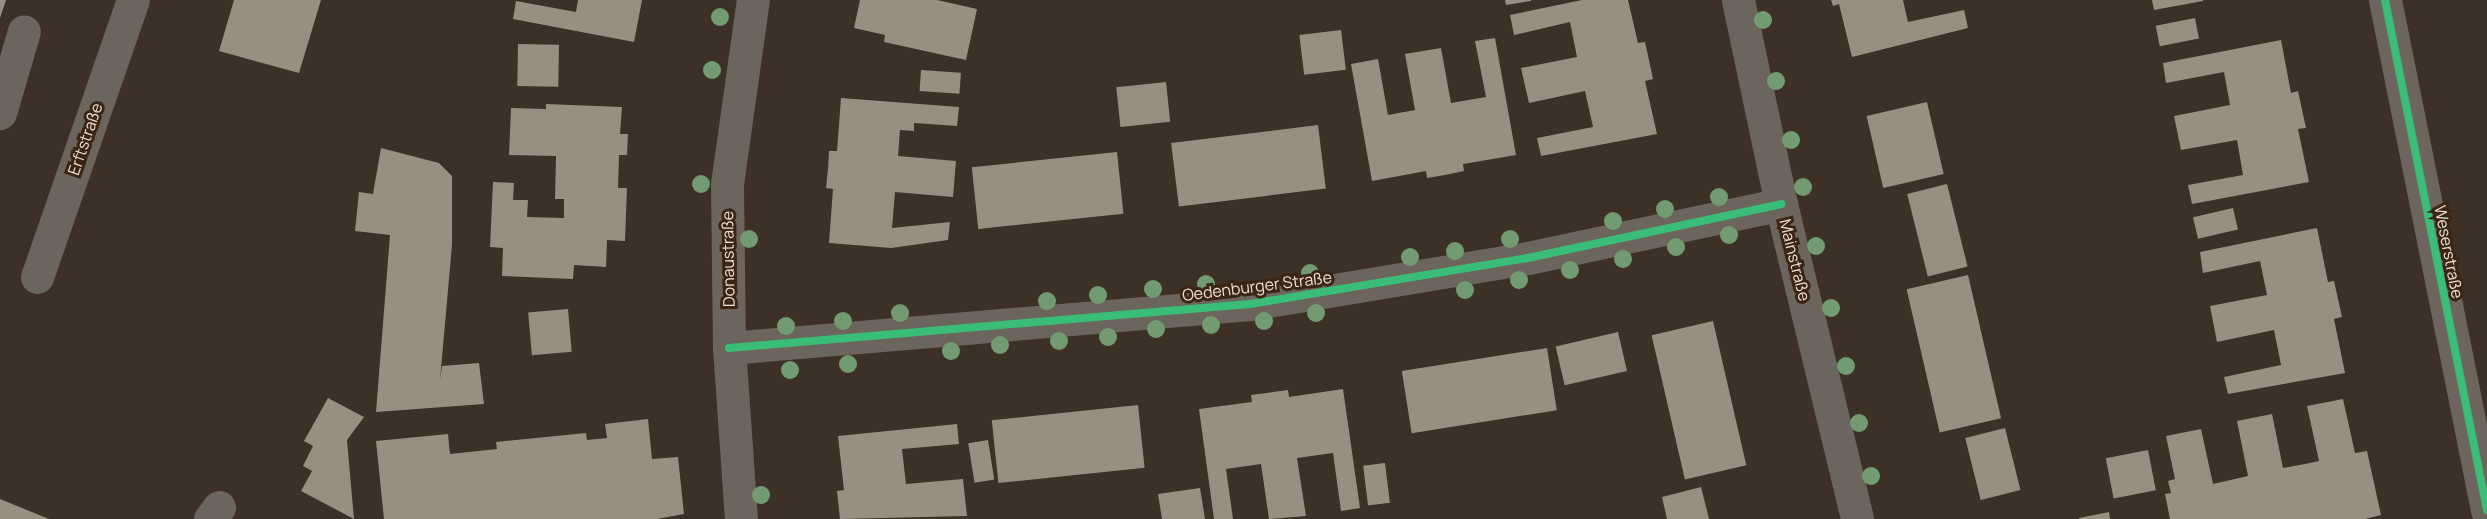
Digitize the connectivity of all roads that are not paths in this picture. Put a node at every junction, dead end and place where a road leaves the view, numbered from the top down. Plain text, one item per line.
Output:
1 (133, 0) edge
2 (753, 0) edge
3 (1738, 0) edge
4 (2385, 0) edge
5 (24, 31) dead end
6 (0, 113) edge
7 (1781, 204) junction
8 (37, 278) dead end
9 (729, 348) junction
10 (2487, 510) edge
11 (741, 519) edge
12 (1857, 519) edge

1 - 8 street, Erftstraße
2 - 9 street, Donaustraße
3 - 7 street, Mainstraße
4 - 10 street, Weserstraße
5 - 6 street
7 - 9 street, Oedenburger Straße
7 - 12 street, Mainstraße
9 - 11 street, Donaustraße

